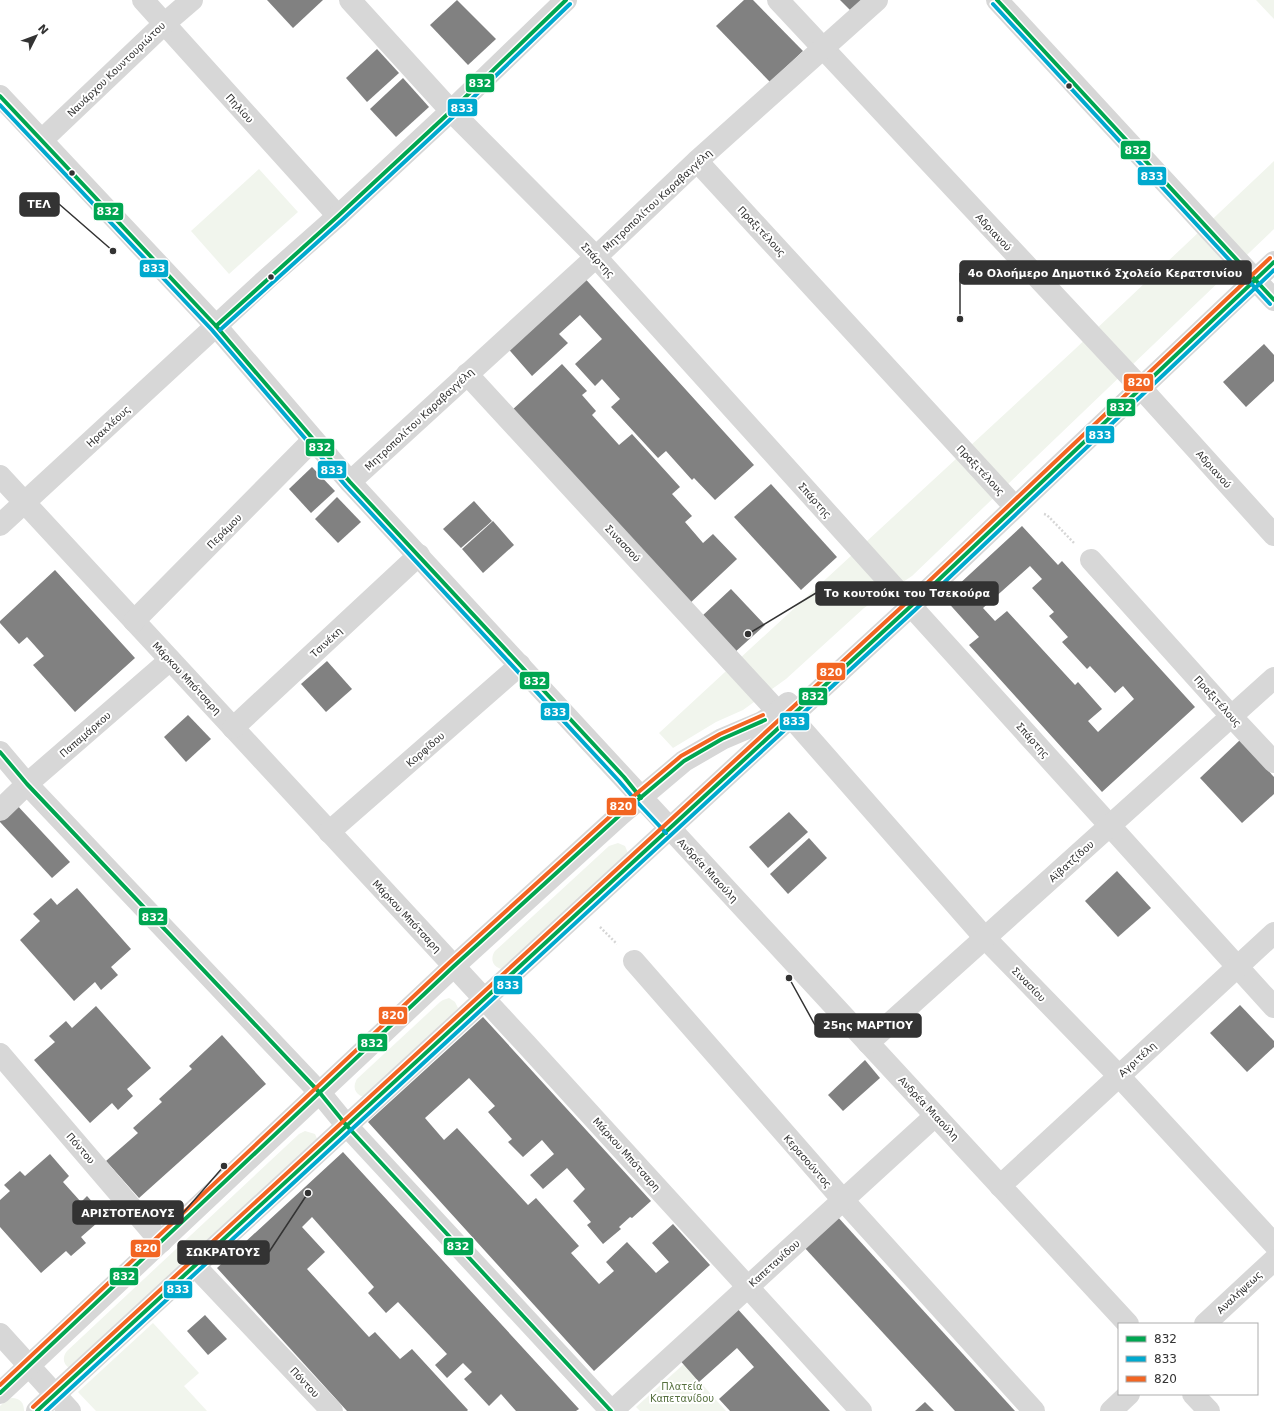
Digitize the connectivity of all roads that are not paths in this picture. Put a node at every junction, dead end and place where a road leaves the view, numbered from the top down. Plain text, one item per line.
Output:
1 (142, 0) edge
2 (192, 0) edge
3 (350, 0) edge
4 (566, 0) edge
5 (778, 0) edge
6 (877, 0) edge
7 (997, 0) edge
8 (164, 24) junction
9 (823, 48) junction
10 (0, 96) edge
11 (451, 110) junction
12 (42, 140) junction
13 (698, 161) junction
14 (338, 216) junction
15 (596, 257) junction
16 (1274, 262) edge
17 (1255, 280) junction
18 (1274, 300) edge
19 (216, 326) junction
20 (467, 374) junction
21 (1141, 388) junction
22 (313, 440) junction
23 (0, 476) edge
24 (350, 482) junction
25 (25, 503) junction
26 (1015, 507) junction
27 (0, 525) edge
28 (1274, 535) edge
29 (418, 555) junction
30 (1091, 560) road end
31 (911, 606) junction
32 (134, 622) junction
33 (170, 660) junction
34 (520, 665) junction
35 (1274, 678) edge
36 (785, 714) junction
37 (1232, 717) junction
38 (233, 728) junction
39 (0, 752) edge
40 (1274, 762) edge
41 (27, 784) junction
42 (641, 798) junction
43 (0, 810) edge
44 (1110, 826) junction
45 (670, 829) junction
46 (329, 832) junction
47 (1274, 933) edge
48 (985, 938) junction
49 (634, 961) road end
50 (454, 967) junction
51 (1238, 967) junction
52 (484, 999) junction
53 (1274, 1007) edge
54 (868, 1043) junction
55 (0, 1054) edge
56 (1119, 1076) junction
57 (320, 1093) junction
58 (935, 1116) junction
59 (347, 1126) junction
60 (1000, 1186) junction
61 (842, 1200) junction
62 (161, 1242) junction
63 (1274, 1244) edge
64 (1274, 1260) edge
65 (195, 1266) junction
66 (748, 1287) junction
67 (1127, 1323) edge
68 (1206, 1323) edge
69 (0, 1334) edge
70 (29, 1366) junction
71 (0, 1393) edge
72 (55, 1395) junction
73 (1128, 1395) edge
74 (1194, 1395) edge
75 (37, 1411) edge
76 (70, 1411) edge
77 (332, 1411) edge
78 (612, 1411) edge
79 (861, 1411) edge
80 (1034, 1411) edge
81 (1111, 1411) edge
82 (1209, 1411) edge

1 - 8 street, Πηλίου
2 - 8 street, Ναυάρχου Κουντουριώτου
3 - 11 street, Σπάρτης
4 - 11 street, Ηρακλέους
5 - 9 street, Αδριανού
6 - 9 street, Μητροπολίτου Καραβαγγέλη
7 - 17 street
8 - 12 street, Ναυάρχου Κουντουριώτου
8 - 14 street, Πηλίου
9 - 13 street, Μητροπολίτου Καραβαγγέλη
9 - 21 street, Αδριανού
10 - 12 street, Ανδρέα Μιαούλη
11 - 14 street, Ηρακλέους
11 - 15 street, Σπάρτης
12 - 19 street, Ανδρέα Μιαούλη
13 - 15 street, Μητροπολίτου Καραβαγγέλη
13 - 26 street, Πραξιτέλους
14 - 19 street, Ηρακλέους
15 - 20 street, Μητροπολίτου Καραβαγγέλη
15 - 31 street, Σπάρτης
16 - 17 street
17 - 18 street
17 - 21 street
19 - 22 street, Ανδρέα Μιαούλη
19 - 25 street, Ηρακλέους
20 - 24 street, Μητροπολίτου Καραβαγγέλη
20 - 36 street, Σινασσού
21 - 26 street
21 - 28 street, Αδριανού
22 - 24 street, Ανδρέα Μιαούλη
22 - 32 street, Περάμου
23 - 25 street, Μάρκου Μπότσαρη
24 - 29 street, Ανδρέα Μιαούλη
25 - 27 street, Ηρακλέους
25 - 32 street, Μάρκου Μπότσαρη
26 - 31 street
29 - 34 street, Ανδρέα Μιαούλη
29 - 38 street, Τσινέκη
30 - 37 street, Πραξιτέλους
31 - 36 street
31 - 44 street, Σπάρτης
32 - 33 street, Μάρκου Μπότσαρη
33 - 38 street, Μάρκου Μπότσαρη
33 - 41 street, Παπαμάρκου
34 - 42 street, Ανδρέα Μιαούλη
34 - 46 street, Κορφίδου
35 - 37 street, Αϊβατζίδου
36 - 42 street
36 - 45 street
36 - 48 street, Σινασίου
37 - 40 street, Πραξιτέλους
37 - 44 street, Αϊβατζίδου
38 - 46 street, Μάρκου Μπότσαρη
39 - 41 street
41 - 43 street, Παπαμάρκου
41 - 57 street
42 - 45 street, Ανδρέα Μιαούλη
42 - 50 street
44 - 48 street, Αϊβατζίδου
44 - 51 street, Σπάρτης
45 - 52 street
45 - 54 street, Ανδρέα Μιαούλη
46 - 50 street, Μάρκου Μπότσαρη
47 - 51 street, Αγριτέλη
48 - 54 street, Αϊβατζίδου
48 - 56 street, Σινασίου
49 - 61 street, Κερασούντος
50 - 52 street, Μάρκου Μπότσαρη
50 - 57 street
51 - 53 street, Σπάρτης
51 - 56 street, Αγριτέλη
52 - 59 street
52 - 66 street, Μάρκου Μπότσαρη
54 - 58 street, Ανδρέα Μιαούλη
55 - 62 street, Πόντου
56 - 60 street, Αγριτέλη
56 - 63 street, Σινασίου
57 - 59 street
57 - 62 street
58 - 60 street, Ανδρέα Μιαούλη
58 - 61 street, Καπετανίδου
59 - 65 street
59 - 78 street
60 - 67 street, Ανδρέα Μιαούλη
61 - 66 street, Καπετανίδου
61 - 80 street, Κερασούντος
62 - 70 street
64 - 68 street, Αναλήψεως
65 - 72 street
65 - 77 street, Πόντου
66 - 78 street, Καπετανίδου
66 - 79 street, Μάρκου Μπότσαρη
69 - 70 street
70 - 71 street
70 - 72 street
72 - 75 street
72 - 76 street
73 - 81 street
74 - 82 street

